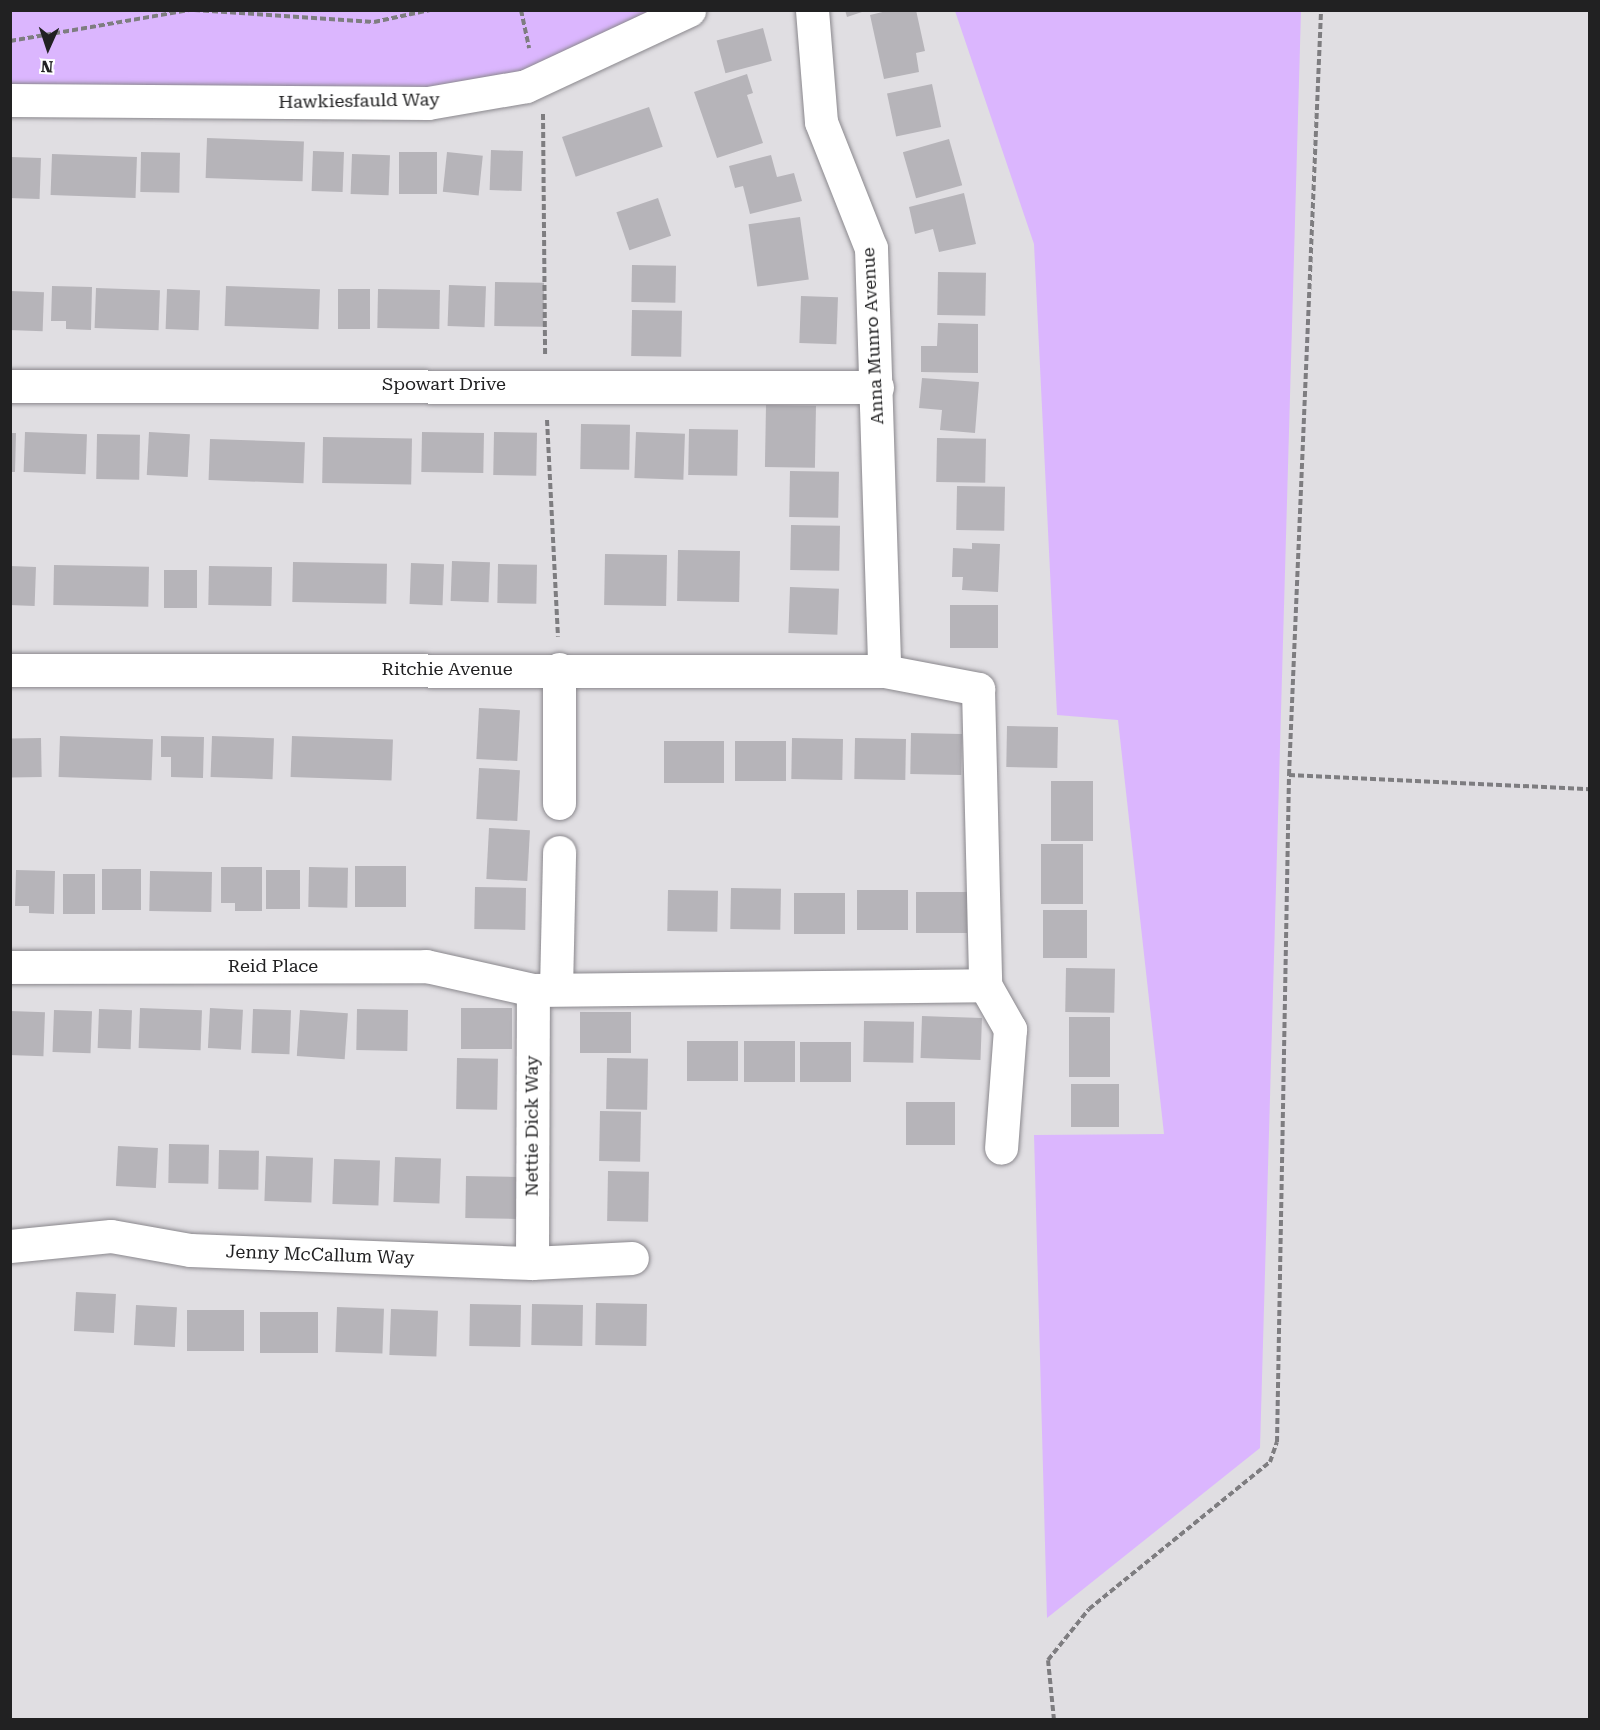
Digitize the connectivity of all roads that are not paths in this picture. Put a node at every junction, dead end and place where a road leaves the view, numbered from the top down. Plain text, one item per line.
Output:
1 (689, 10) edge
2 (812, 10) edge
3 (10, 100) edge
4 (10, 386) edge
5 (877, 387) junction
6 (560, 669) junction
7 (10, 670) edge
8 (884, 671) junction
9 (559, 803) dead end
10 (559, 852) dead end
11 (10, 967) edge
12 (985, 985) junction
13 (544, 989) junction
14 (1001, 1148) dead end
15 (10, 1246) edge
16 (632, 1258) dead end
17 (532, 1263) junction

1 - 3 street, Hawkiesfauld Way
2 - 5 street, Anna Munro Avenue
4 - 5 street, Spowart Drive
5 - 8 street, Anna Munro Avenue
6 - 7 street, Ritchie Avenue
6 - 8 street, Ritchie Avenue
6 - 9 street
8 - 12 street, Ritchie Avenue
10 - 13 street, Nettie Dick Way
11 - 13 street, Reid Place
12 - 13 street, Reid Place
12 - 14 street
13 - 17 street, Nettie Dick Way
15 - 17 street, Jenny McCallum Way
16 - 17 street, Jenny McCallum Way

